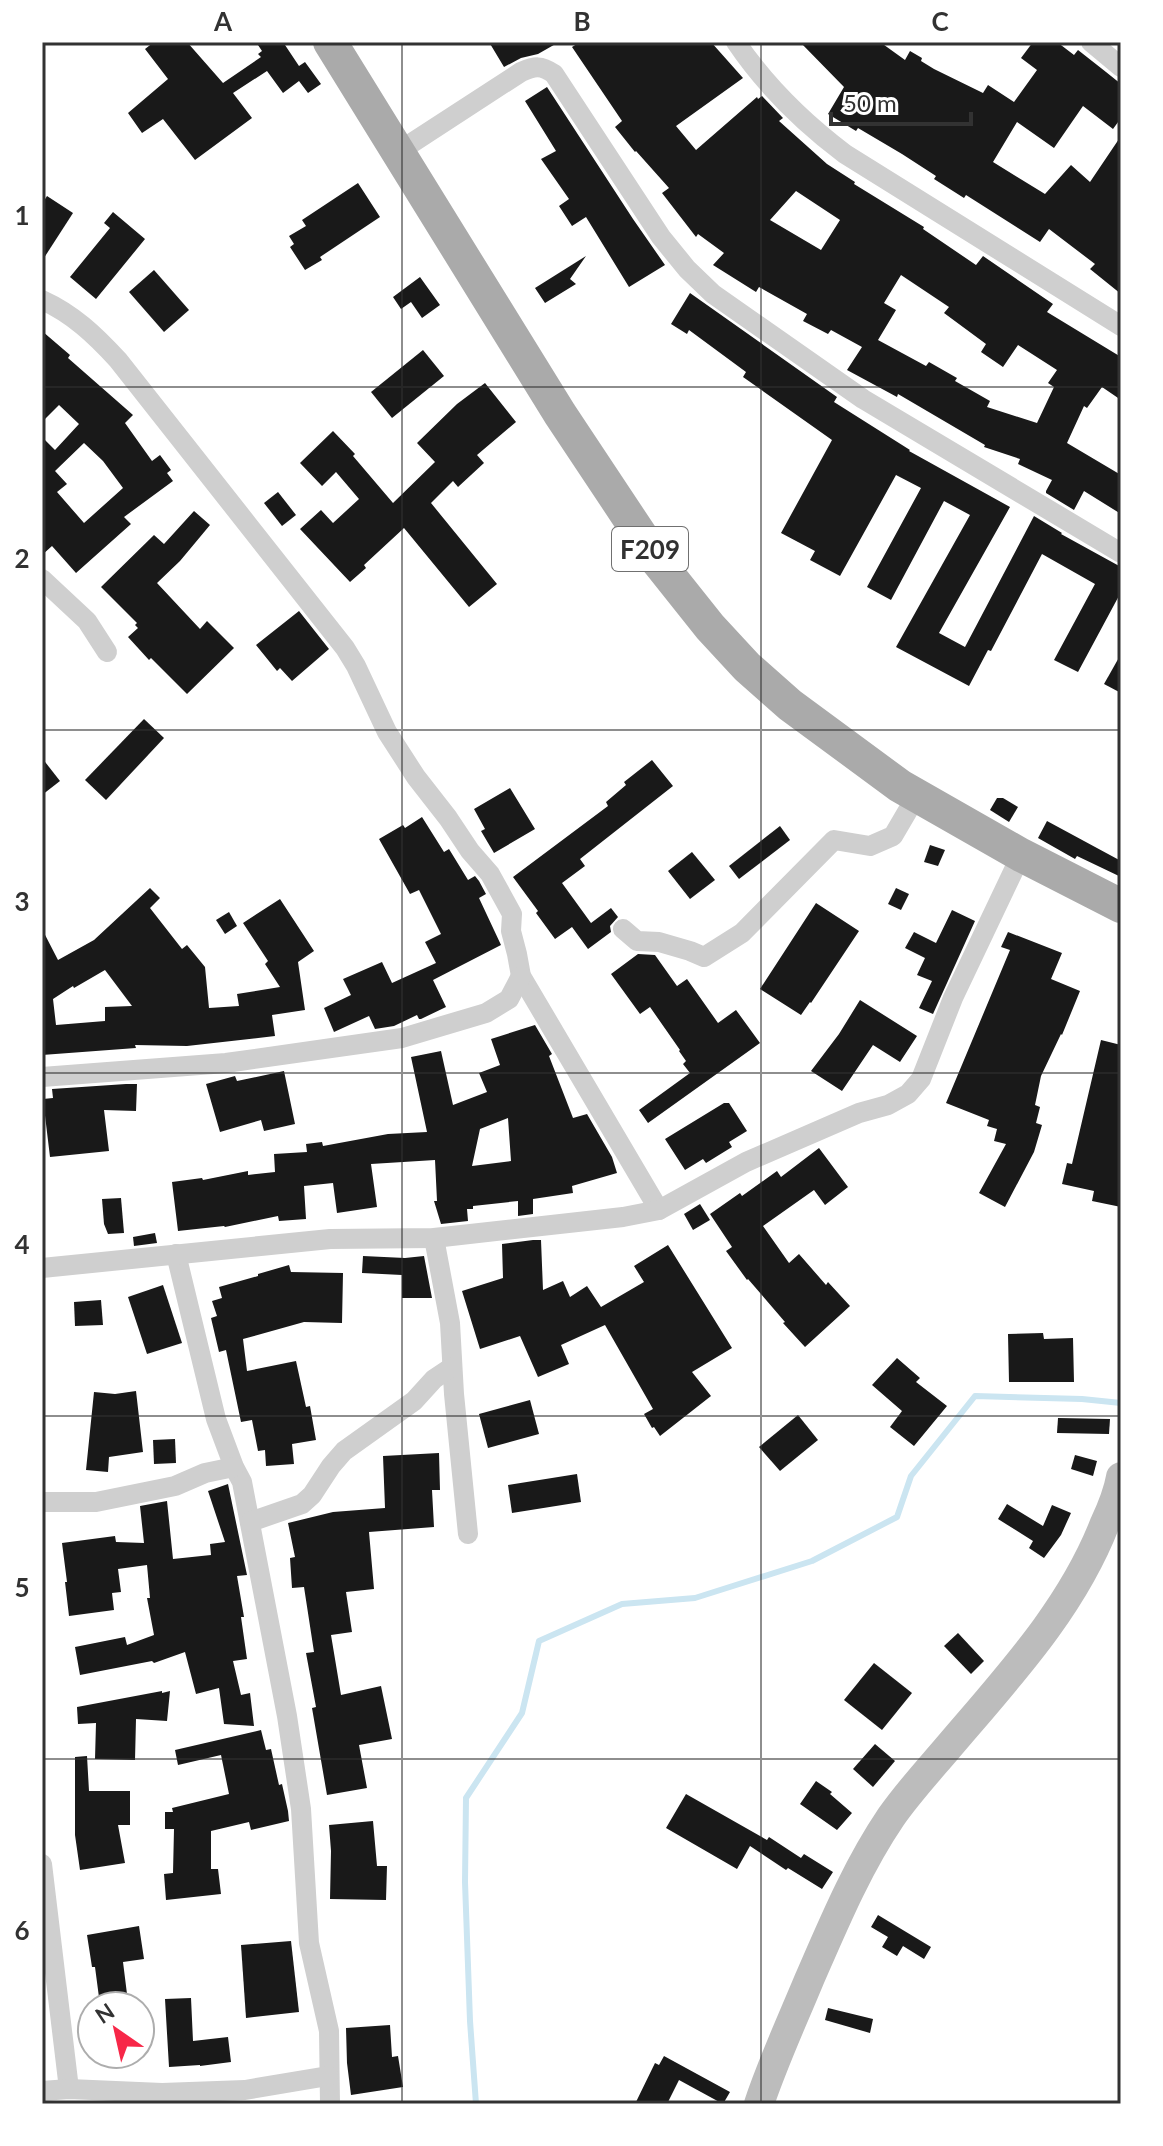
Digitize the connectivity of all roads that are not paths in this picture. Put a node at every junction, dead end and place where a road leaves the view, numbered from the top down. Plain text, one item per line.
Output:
1 (330, 42) edge
2 (736, 42) edge
3 (1091, 42) edge
4 (1121, 67) edge
5 (398, 152) junction
6 (42, 300) edge
7 (1121, 326) edge
8 (1121, 553) edge
9 (42, 579) edge
10 (107, 652) dead end
11 (917, 795) junction
12 (1021, 855) junction
13 (1121, 906) edge
14 (623, 929) dead end
15 (521, 976) junction
16 (42, 1077) edge
17 (659, 1210) junction
18 (434, 1238) junction
19 (176, 1254) junction
20 (42, 1268) edge
21 (452, 1367) junction
22 (234, 1467) junction
23 (1120, 1487) edge
24 (42, 1502) edge
25 (250, 1522) junction
26 (468, 1534) dead end
27 (42, 1864) edge
28 (328, 2076) junction
29 (69, 2089) junction
30 (42, 2091) edge
31 (330, 2104) edge
32 (759, 2104) edge

1 - 5 main road, F209
2 - 7 street
3 - 4 street
5 - 8 street
5 - 11 main road, F209
6 - 15 street
9 - 10 street
11 - 12 main road, F209
11 - 14 street
12 - 13 main road, F209
12 - 17 street
15 - 16 street
15 - 17 street
17 - 18 street
18 - 19 street
18 - 21 street
19 - 20 street
19 - 22 street
21 - 25 street
21 - 26 street
22 - 24 street
22 - 25 street
23 - 32 main road
25 - 28 street
27 - 29 street
28 - 29 street
28 - 31 street
29 - 30 street

